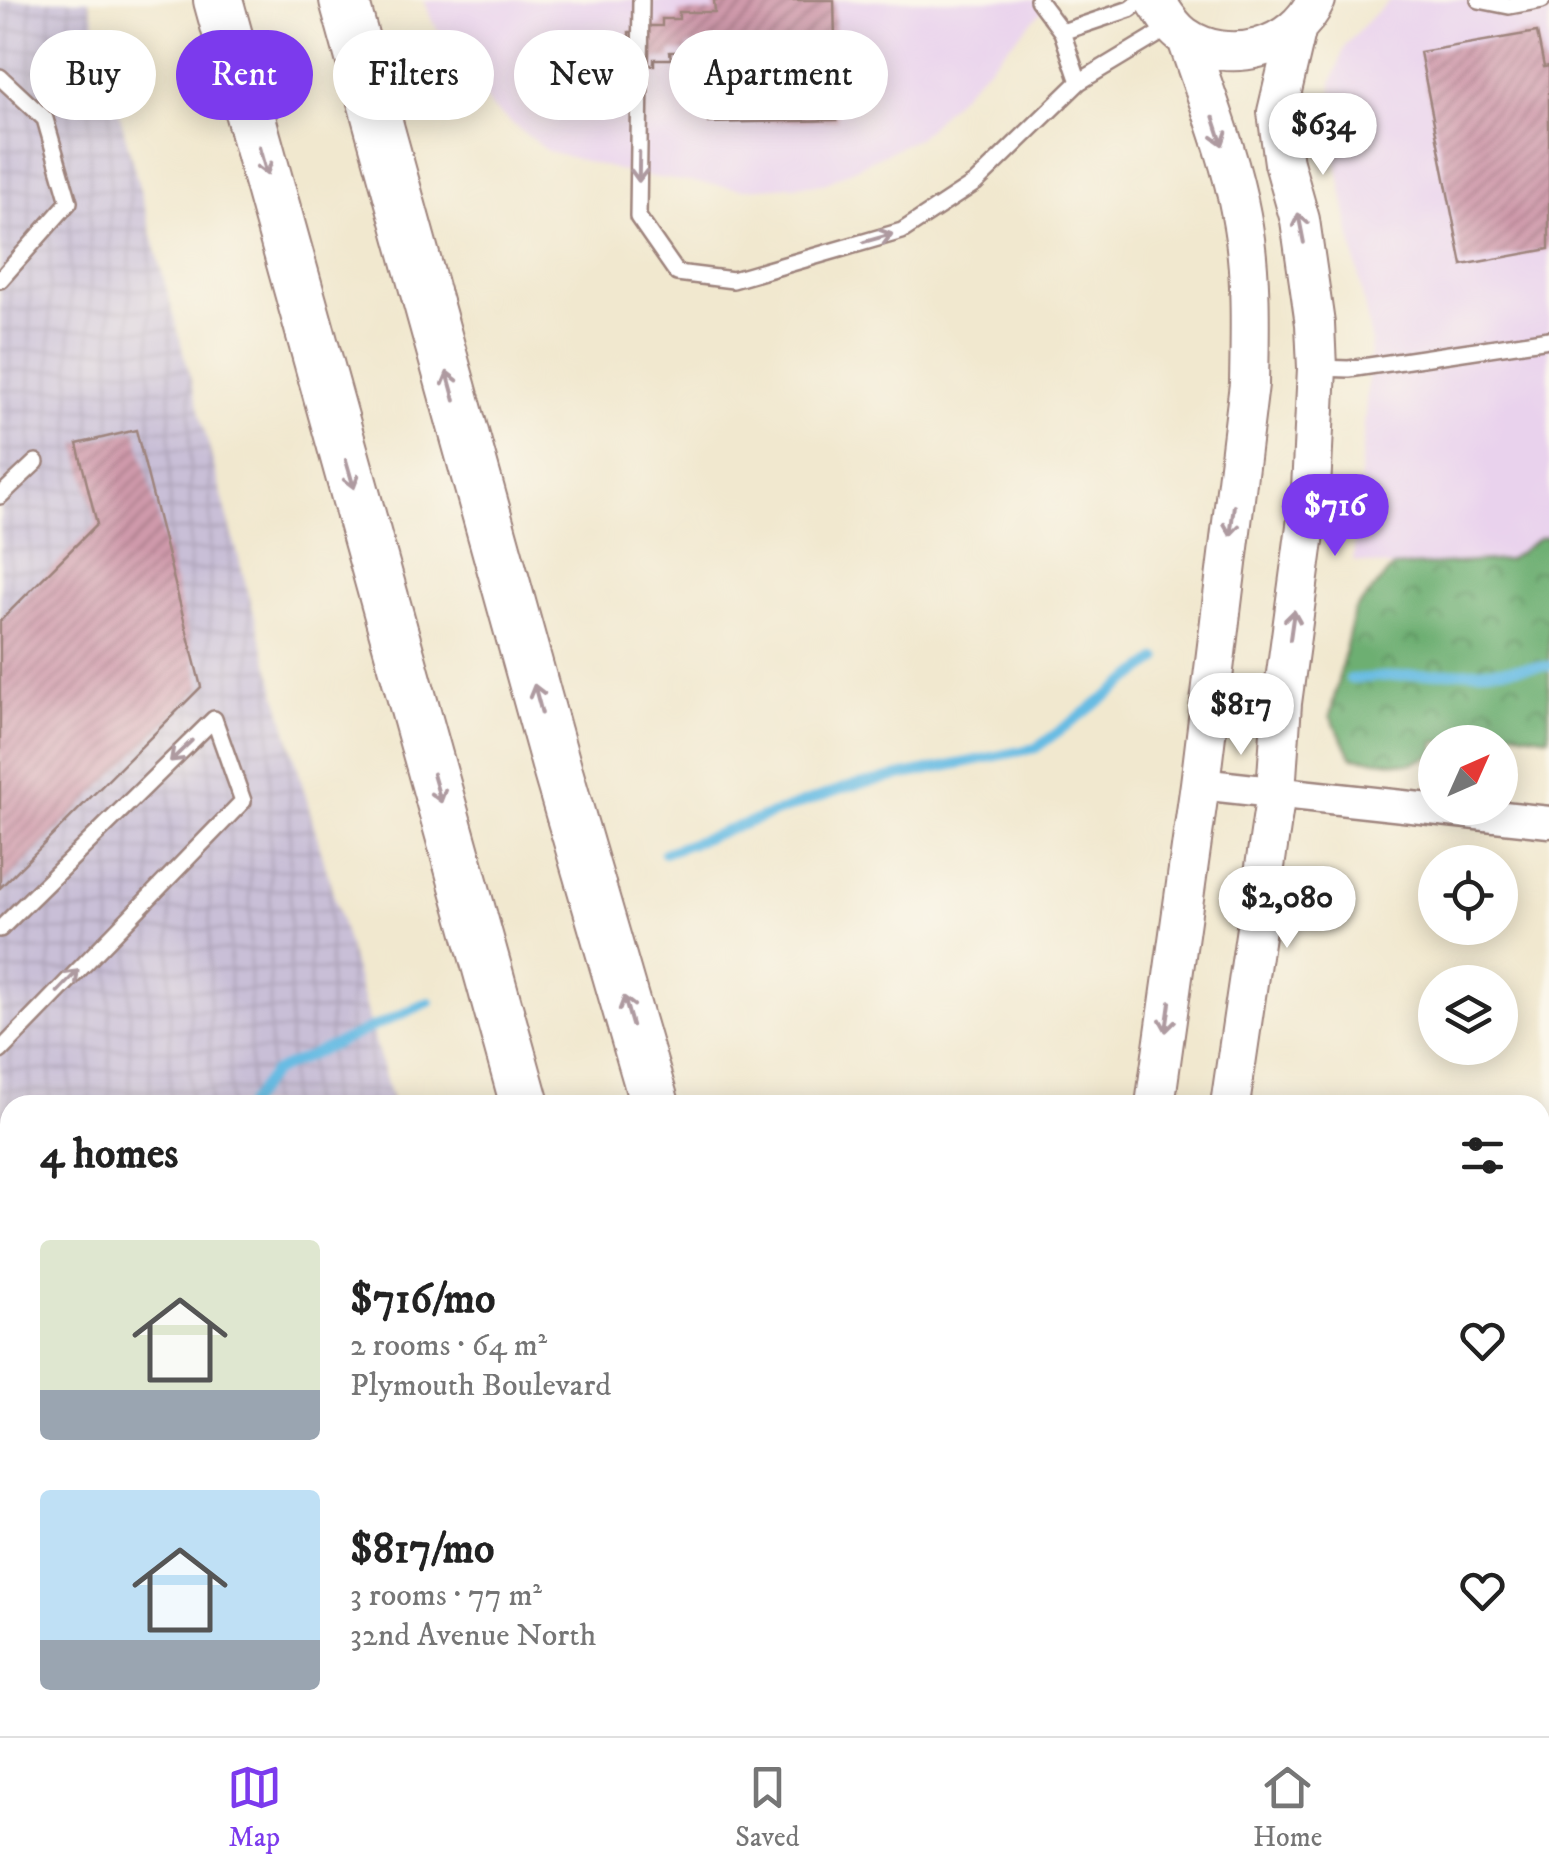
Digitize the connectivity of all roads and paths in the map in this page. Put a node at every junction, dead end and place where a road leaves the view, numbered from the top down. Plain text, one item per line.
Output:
1 (218, 0) edge
2 (344, 0) edge
3 (642, 0) edge
4 (1038, 0) edge
5 (1142, 0) edge
6 (1478, 0) edge
7 (1542, 0) edge
8 (1307, 14) edge
9 (1171, 21) edge
10 (1062, 32) junction
11 (0, 76) edge
12 (1079, 82) junction
13 (0, 280) edge
14 (1549, 340) edge
15 (1317, 368) junction
16 (36, 462) dead end
17 (0, 496) edge
18 (1200, 784) junction
19 (1276, 792) junction
20 (1549, 822) edge
21 (0, 928) edge
22 (0, 1051) edge
23 (523, 1095) edge
24 (652, 1095) edge
25 (1156, 1095) edge
26 (1231, 1095) edge

1 -> 23 main road
24 -> 2 main road
3 -> 12 lane
4 - 10 lane
5 - 10 lane
6 - 7 lane
8 - 9 street
15 -> 8 street
9 - 12 lane
9 -> 18 street
10 - 12 lane
11 - 13 lane
14 - 15 lane
19 -> 15 street
16 - 17 lane
18 - 19 street
18 -> 25 street
19 - 20 street
19 - 26 street
22 -> 21 lane

